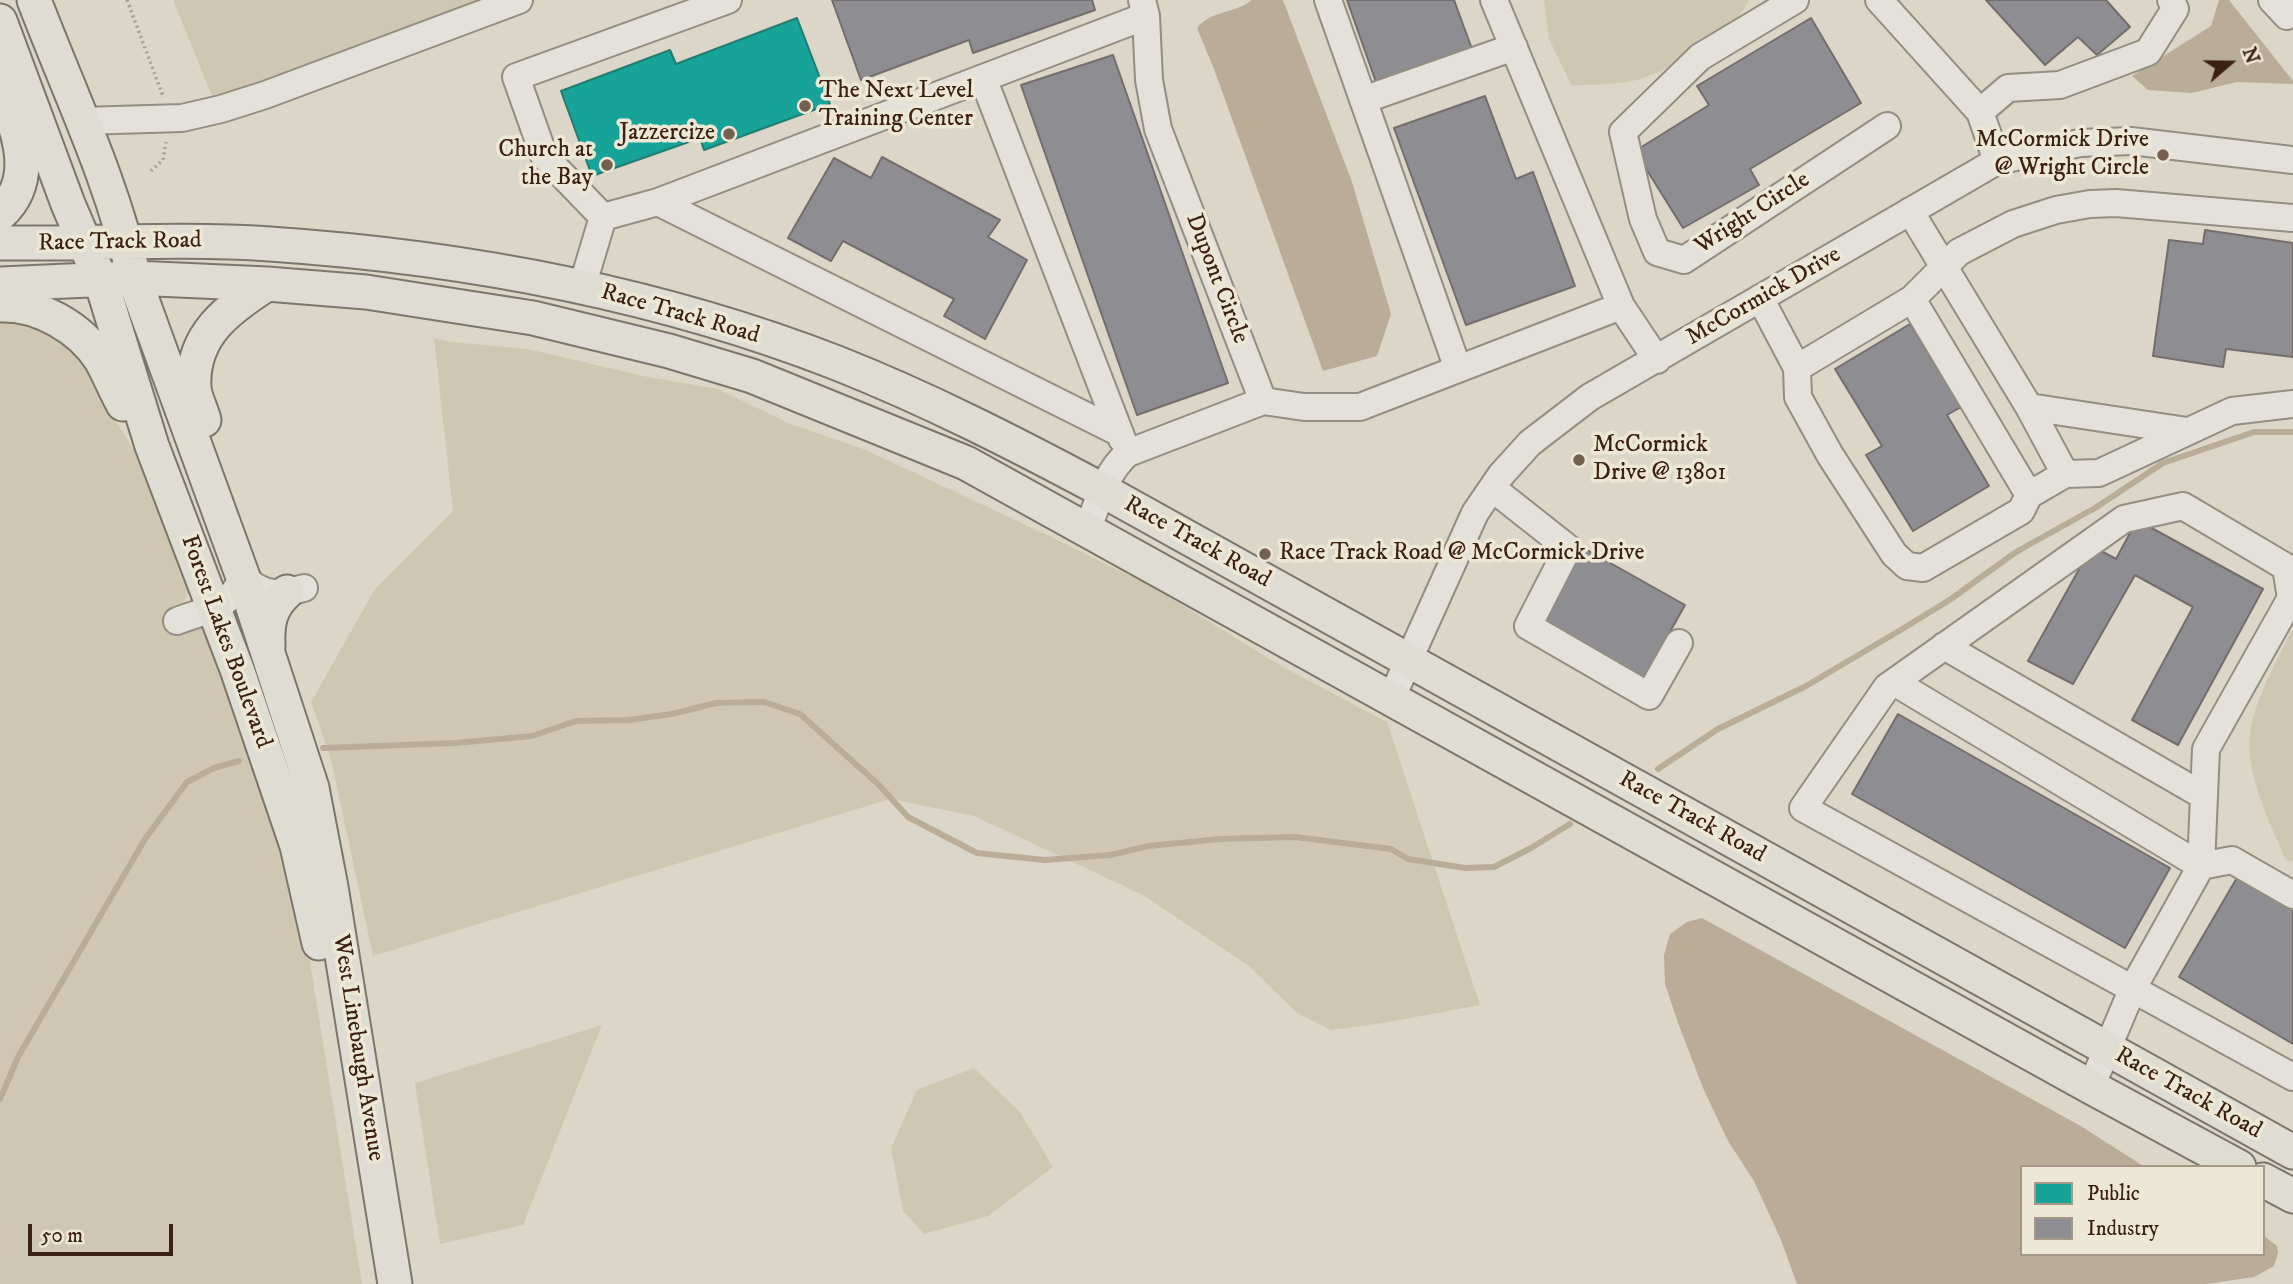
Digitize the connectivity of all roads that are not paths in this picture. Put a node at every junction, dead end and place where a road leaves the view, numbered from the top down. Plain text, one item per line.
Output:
1 (34, 0) edge
2 (519, 0) edge
3 (728, 0) edge
4 (1328, 0) edge
5 (1494, 0) edge
6 (1795, 0) edge
7 (1879, 0) edge
8 (2171, 0) edge
9 (2272, 0) edge
10 (1144, 8) edge
11 (2293, 11) edge
12 (0, 21) edge
13 (1514, 47) junction
14 (983, 78) junction
15 (0, 79) edge
16 (1363, 100) junction
17 (1980, 112) junction
18 (82, 121) junction
19 (1887, 126) dead end
20 (2293, 160) edge
21 (1997, 161) junction
22 (659, 202) junction
23 (1910, 211) junction
24 (0, 214) edge
25 (603, 217) junction
26 (2293, 219) edge
27 (126, 241) junction
28 (84, 242) junction
29 (0, 243) edge
30 (1944, 266) junction
31 (134, 278) junction
32 (101, 281) junction
33 (0, 284) edge
34 (267, 284) junction
35 (582, 288) junction
36 (1760, 298) junction
37 (1912, 299) junction
38 (0, 304) edge
39 (1621, 306) junction
40 (1657, 360) junction
41 (1797, 368) junction
42 (1458, 369) junction
43 (1263, 401) junction
44 (2293, 404) edge
45 (2029, 407) junction
46 (2187, 431) junction
47 (1124, 443) junction
48 (152, 446) junction
49 (2065, 474) junction
50 (1492, 488) junction
51 (1102, 490) junction
52 (2029, 495) junction
53 (1088, 528) junction
54 (243, 577) junction
55 (295, 590) joint
56 (198, 615) junction
57 (1679, 643) dead end
58 (1944, 646) junction
59 (268, 652) junction
60 (1408, 660) junction
61 (1895, 682) junction
62 (1392, 697) junction
63 (2204, 796) junction
64 (317, 812) junction
65 (2201, 866) junction
66 (2293, 895) edge
67 (2133, 988) junction
68 (2108, 1049) junction
69 (2293, 1077) edge
70 (2091, 1087) junction
71 (2293, 1152) edge
72 (2235, 1165) edge
73 (2265, 1181) edge
74 (2293, 1196) edge
75 (373, 1284) edge
76 (395, 1284) edge

1 - 18 main road, Forest Lakes Boulevard
2 - 18 street
3 - 25 street
4 - 16 street
5 - 13 street
6 - 19 street, Wright Circle
7 - 17 street
8 - 17 street
9 - 11 street
10 - 14 street, Dupont Circle
10 - 43 street, Dupont Circle
12 - 28 main road, Forest Lakes Boulevard
13 - 16 street
13 - 39 street
14 - 22 street, Dupont Circle
14 - 47 street
15 - 24 main road
16 - 42 street
17 - 21 street
18 - 27 main road, Forest Lakes Boulevard
20 - 21 street, McCormick Drive
21 - 23 street, McCormick Drive
22 - 25 street, Dupont Circle
22 - 47 street
23 - 30 street
23 - 36 street, McCormick Drive
25 - 35 street
26 - 30 street
27 - 28 main road, Race Track Road
27 - 31 main road, Forest Lakes Boulevard
27 - 35 main road, Race Track Road
28 - 29 main road, Race Track Road
28 - 32 main road, Forest Lakes Boulevard
30 - 37 street
30 - 45 street
31 - 32 main road, Race Track Road
31 - 34 main road, Race Track Road
31 - 54 main road, Forest Lakes Boulevard
32 - 33 main road, Race Track Road
32 - 48 main road, Forest Lakes Boulevard
34 - 53 main road, Race Track Road
34 - 54 main road
35 - 51 main road, Race Track Road
36 - 40 street, McCormick Drive
36 - 41 street
37 - 41 street
37 - 52 street
38 - 48 main road
39 - 40 street
39 - 42 street
40 - 50 street, McCormick Drive
41 - 52 street
42 - 43 street
43 - 47 street
44 - 46 street
45 - 46 street
45 - 49 street
46 - 49 street
47 - 51 street
48 - 56 main road, Forest Lakes Boulevard
49 - 52 street
50 - 57 street
50 - 60 street, McCormick Drive
51 - 53 street
51 - 60 main road, Race Track Road
53 - 62 main road, Race Track Road
54 - 55 street
54 - 56 street
54 - 59 main road, Forest Lakes Boulevard
55 - 59 main road
56 - 64 main road
56 - 75 main road, Forest Lakes Boulevard
58 - 61 street
58 - 63 street
58 - 63 street
59 - 64 main road, Forest Lakes Boulevard
60 - 62 street, McCormick Drive
60 - 68 main road, Race Track Road
61 - 65 street
61 - 67 street
62 - 70 main road, Race Track Road
63 - 65 street
64 - 76 main road, West Linebaugh Avenue
65 - 66 street
65 - 67 street
67 - 68 street
67 - 69 street
68 - 70 street
68 - 71 main road, Race Track Road
70 - 72 main road, Race Track Road
73 - 74 main road, Race Track Road

